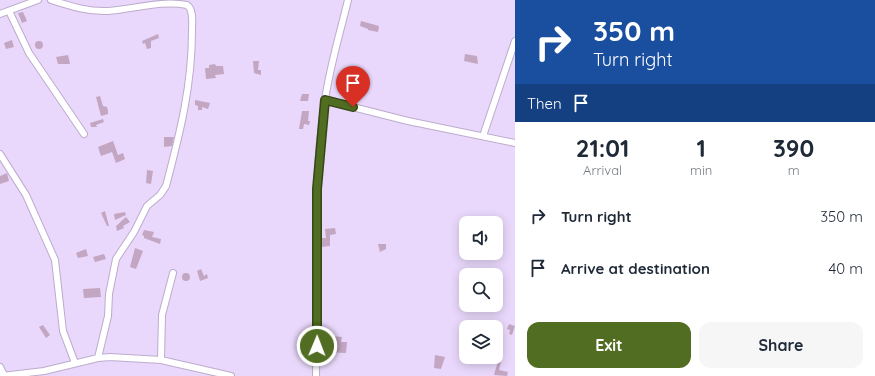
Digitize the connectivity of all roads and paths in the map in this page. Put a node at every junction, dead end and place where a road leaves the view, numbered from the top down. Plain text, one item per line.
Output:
1 (38, 0) edge
2 (51, 0) edge
3 (348, 0) edge
4 (170, 1) edge
5 (27, 2) edge
6 (9, 11) junction
7 (0, 14) edge
8 (515, 41) edge
9 (325, 100) junction
10 (84, 134) dead end
11 (483, 136) junction
12 (515, 142) edge
13 (0, 154) edge
14 (173, 273) dead end
15 (98, 358) junction
16 (162, 360) junction
17 (75, 364) junction
18 (0, 367) edge
19 (3, 376) edge
20 (232, 376) edge
21 (316, 376) edge

1 - 5 street
2 - 4 street
3 - 9 street
4 - 15 street
5 - 6 street
6 - 7 street
6 - 10 street
8 - 11 street
9 - 11 street
9 - 21 street
11 - 12 street
13 - 17 street
14 - 16 street
15 - 16 street
15 - 17 street
16 - 20 street
17 - 19 street
18 - 19 street

